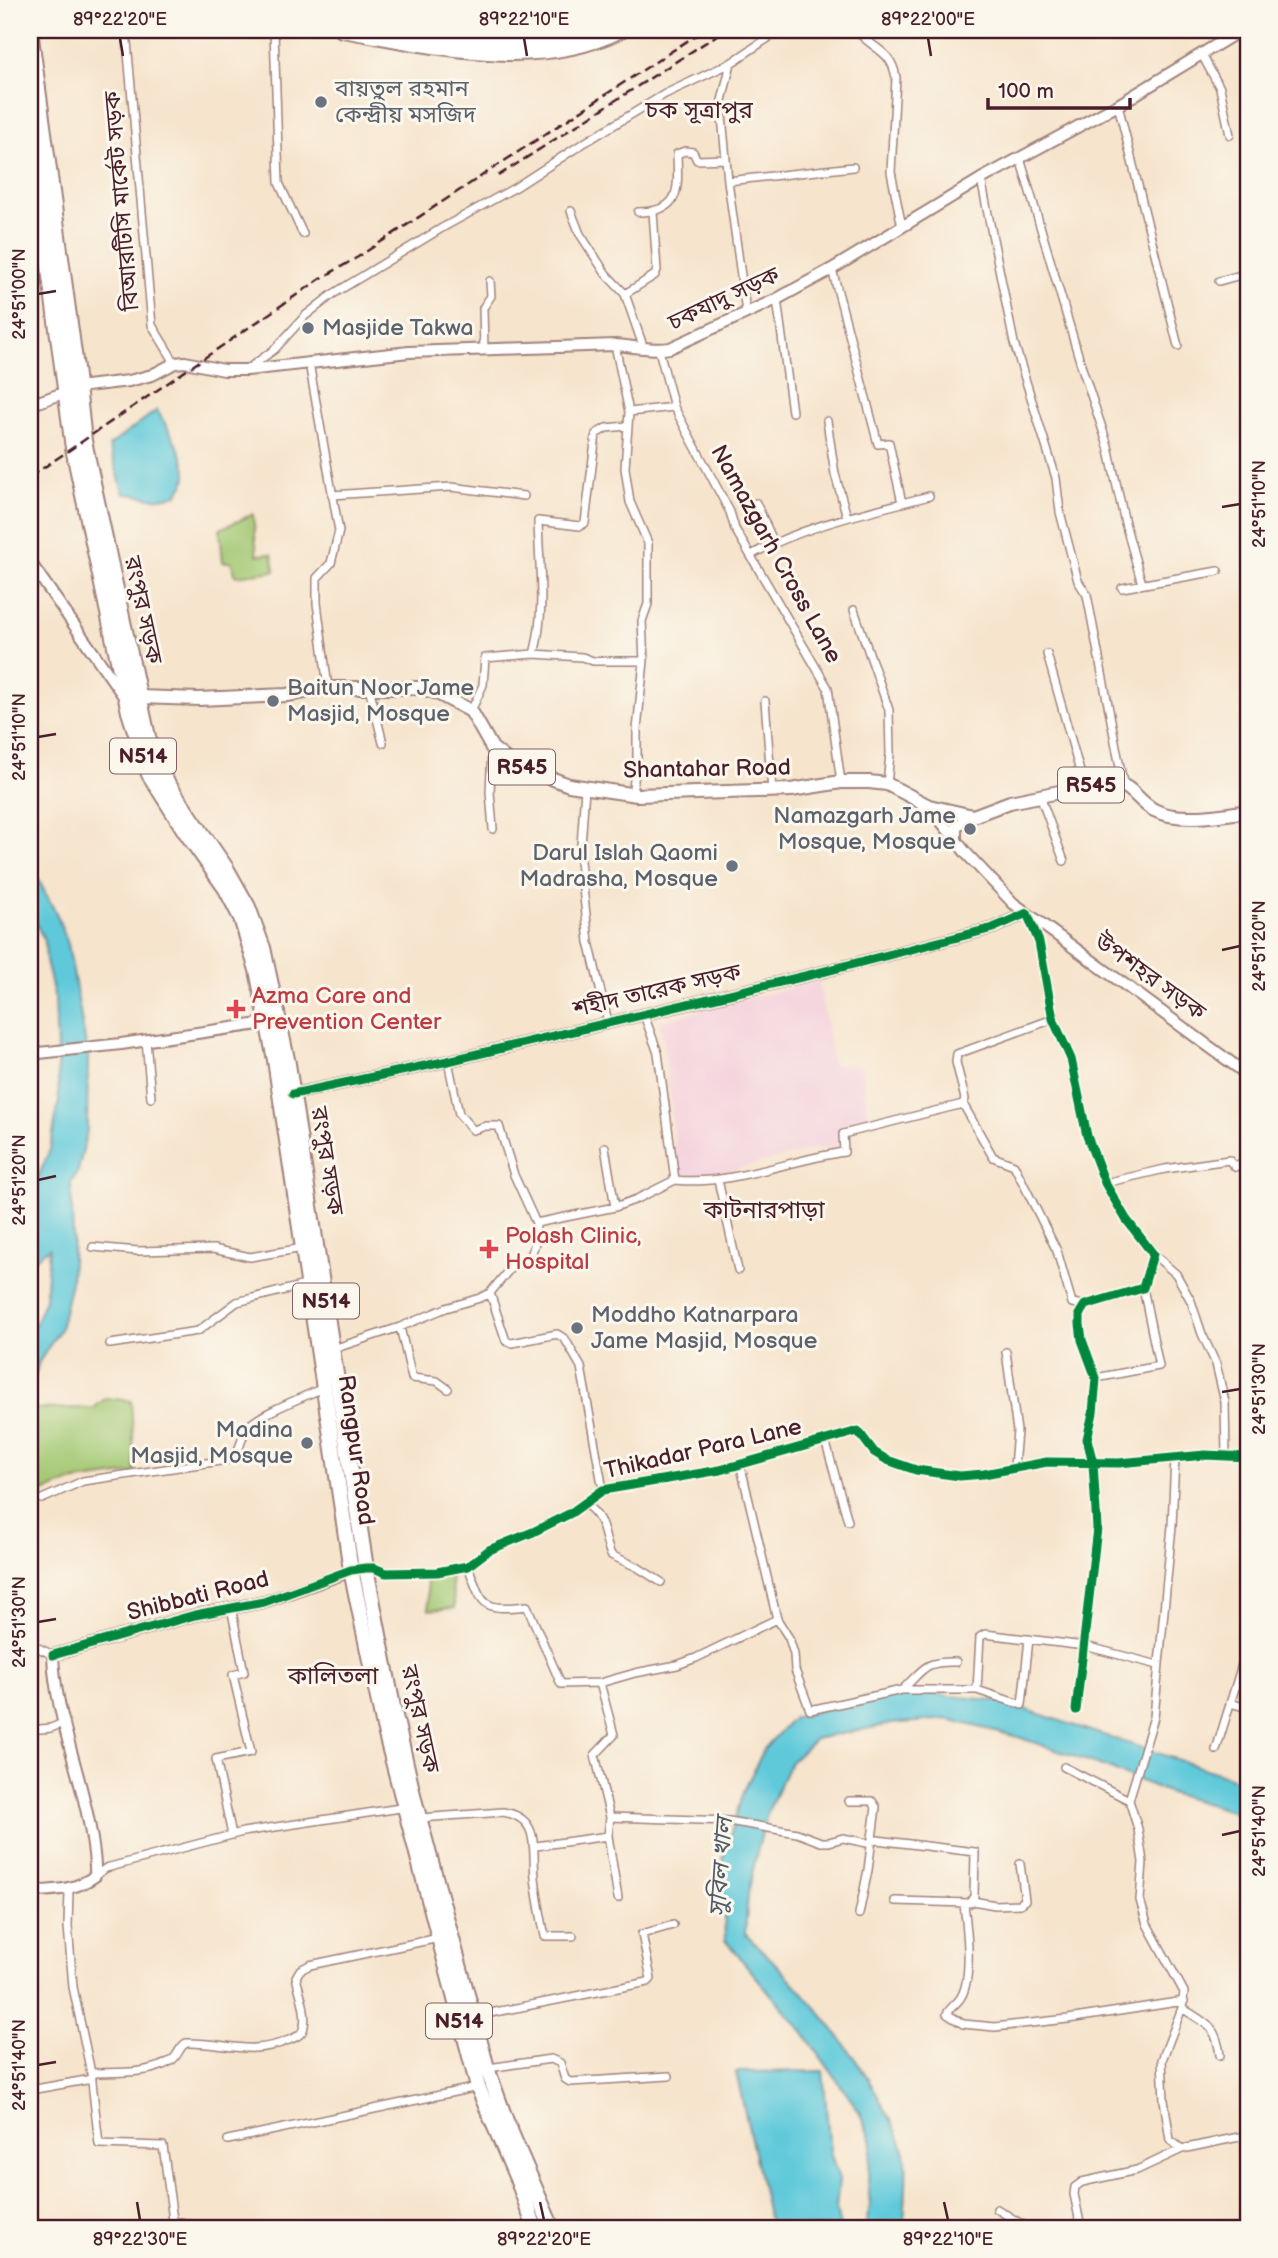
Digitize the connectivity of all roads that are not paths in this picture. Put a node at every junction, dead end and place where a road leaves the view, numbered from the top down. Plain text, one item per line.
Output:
1 (30, 30) edge
2 (126, 30) edge
3 (274, 30) edge
4 (342, 30) edge
5 (416, 30) edge
6 (585, 30) edge
7 (621, 30) edge
8 (780, 30) edge
9 (856, 30) edge
10 (1241, 30) edge
11 (1202, 55) junction
12 (731, 63) junction
13 (1118, 105) junction
14 (30, 127) edge
15 (1230, 135) dead end
16 (1020, 158) junction
17 (726, 159) junction
18 (853, 167) dead end
19 (981, 179) junction
20 (728, 181) junction
21 (571, 211) dead end
22 (638, 212) dead end
23 (653, 212) junction
24 (902, 228) junction
25 (303, 234) dead end
26 (832, 269) junction
27 (1248, 273) edge
28 (490, 281) dead end
29 (1219, 281) dead end
30 (625, 294) junction
31 (777, 299) junction
32 (746, 312) junction
33 (615, 345) junction
34 (643, 346) junction
35 (1178, 346) dead end
36 (484, 350) junction
37 (659, 351) junction
38 (175, 363) junction
39 (309, 363) junction
40 (247, 370) junction
41 (72, 390) junction
42 (30, 405) edge
43 (674, 407) junction
44 (629, 412) junction
45 (792, 412) dead end
46 (827, 421) dead end
47 (627, 426) junction
48 (332, 495) junction
49 (524, 496) dead end
50 (929, 496) dead end
51 (757, 503) dead end
52 (902, 503) junction
53 (846, 517) junction
54 (774, 543) junction
55 (751, 555) junction
56 (30, 562) edge
57 (1218, 571) dead end
58 (1142, 584) junction
59 (1122, 588) dead end
60 (854, 610) dead end
61 (534, 654) junction
62 (1047, 654) dead end
63 (644, 661) junction
64 (369, 686) junction
65 (328, 688) junction
66 (132, 698) junction
67 (765, 701) dead end
68 (471, 711) junction
69 (383, 743) dead end
70 (492, 748) junction
71 (841, 782) junction
72 (1123, 783) junction
73 (887, 784) junction
74 (1084, 786) junction
75 (585, 788) junction
76 (772, 791) junction
77 (632, 794) junction
78 (1040, 796) junction
79 (929, 806) junction
80 (1248, 811) edge
81 (972, 816) junction
82 (493, 830) dead end
83 (956, 839) junction
84 (1064, 861) dead end
85 (1027, 913) junction
86 (644, 1014) junction
87 (1053, 1019) junction
88 (274, 1021) junction
89 (608, 1021) junction
90 (146, 1040) junction
91 (30, 1054) edge
92 (448, 1061) junction
93 (1248, 1075) edge
94 (287, 1095) junction
95 (151, 1098) dead end
96 (963, 1104) junction
97 (605, 1147) dead end
98 (1248, 1158) edge
99 (718, 1180) junction
100 (675, 1181) junction
101 (1105, 1183) junction
102 (615, 1207) junction
103 (536, 1223) junction
104 (93, 1247) dead end
105 (303, 1248) junction
106 (1153, 1254) junction
107 (738, 1270) dead end
108 (309, 1284) junction
109 (1143, 1288) junction
110 (490, 1293) junction
111 (1085, 1305) junction
112 (400, 1327) junction
113 (110, 1344) dead end
114 (333, 1349) junction
115 (1006, 1352) dead end
116 (1096, 1378) junction
117 (323, 1388) junction
118 (448, 1389) dead end
119 (825, 1440) junction
120 (1175, 1457) junction
121 (1226, 1457) junction
122 (1248, 1457) edge
123 (740, 1463) junction
124 (1093, 1463) junction
125 (1014, 1467) junction
126 (603, 1490) junction
127 (43, 1499) dead end
128 (585, 1504) junction
129 (848, 1521) dead end
130 (468, 1566) junction
131 (366, 1568) junction
132 (351, 1570) junction
133 (661, 1581) dead end
134 (231, 1607) junction
135 (777, 1619) junction
136 (1029, 1639) junction
137 (30, 1641) edge
138 (1248, 1645) edge
139 (1085, 1646) junction
140 (53, 1655) junction
141 (956, 1662) dead end
142 (1158, 1665) junction
143 (600, 1683) junction
144 (902, 1690) junction
145 (977, 1690) junction
146 (1230, 1703) junction
147 (1248, 1709) edge
148 (1076, 1710) dead end
149 (65, 1722) junction
150 (30, 1730) edge
151 (1216, 1750) dead end
152 (1064, 1768) dead end
153 (1129, 1800) junction
154 (849, 1801) dead end
155 (414, 1810) junction
156 (610, 1817) junction
157 (232, 1835) junction
158 (608, 1836) junction
159 (872, 1842) junction
160 (536, 1846) junction
161 (1020, 1864) dead end
162 (95, 1877) junction
163 (69, 1890) junction
164 (30, 1892) edge
165 (618, 1898) dead end
166 (973, 1901) junction
167 (895, 1902) dead end
168 (964, 1904) junction
169 (859, 1914) dead end
170 (673, 1925) dead end
171 (573, 1936) dead end
172 (439, 1938) junction
173 (1183, 2004) junction
174 (475, 2016) junction
175 (1220, 2055) dead end
176 (487, 2068) junction
177 (91, 2076) junction
178 (669, 2076) dead end
179 (478, 2087) junction
180 (30, 2090) edge
181 (228, 2140) dead end
182 (1248, 2146) edge
183 (1182, 2149) junction
184 (997, 2209) dead end
185 (206, 2228) edge
186 (535, 2228) edge
187 (552, 2228) edge
188 (1028, 2228) edge
189 (1082, 2228) edge

1 - 41 highway, রংপুর সড়ক
2 - 38 street, বিআরটিসি মার্কেট সড়ক
3 - 25 street
4 - 7 highway
5 - 6 highway
8 - 12 street
9 - 24 street
10 - 11 street, চকযাদু সড়ক
11 - 13 street, চকযাদু সড়ক
11 - 15 street
12 - 17 street
12 - 40 street
13 - 16 street, চকযাদু সড়ক
13 - 35 street
14 - 41 highway, রংপুর সড়ক / N514
16 - 19 street, চকযাদু সড়ক
16 - 58 street
17 - 20 street
17 - 23 street
18 - 20 street
19 - 24 street, চকযাদু সড়ক
19 - 72 street
20 - 32 street
21 - 30 street
22 - 23 street
23 - 30 street
24 - 26 street, চকযাদু সড়ক
26 - 31 street, চকযাদু সড়ক
26 - 52 street
27 - 29 street
28 - 36 street
30 - 34 street
31 - 32 street, চকযাদু সড়ক
31 - 45 street
32 - 37 street, চকযাদু সড়ক
33 - 34 street, চকযাদু সড়ক
33 - 36 street, চকযাদু সড়ক
33 - 44 street
34 - 37 street, চকযাদু সড়ক
36 - 39 street, চকযাদু সড়ক
37 - 43 street, Namazgarh Cross Lane
38 - 40 street, চকযাদু সড়ক
38 - 41 street
39 - 40 street, চকযাদু সড়ক
39 - 48 street
41 - 42 street
41 - 66 highway, রংপুর সড়ক / N514
43 - 44 street
43 - 55 street, Namazgarh Cross Lane
44 - 47 street
46 - 53 street
47 - 61 street
47 - 63 street
48 - 49 street
48 - 65 street
50 - 52 street
51 - 54 street
52 - 53 street
53 - 54 street
54 - 55 street
55 - 71 street, Namazgarh Cross Lane
56 - 66 street
57 - 58 street
58 - 59 street
60 - 73 street
61 - 63 street
61 - 68 street
62 - 74 street
63 - 77 street
64 - 65 main road
64 - 68 main road
64 - 69 street
65 - 66 main road
66 - 88 highway, রংপুর সড়ক / N514
67 - 76 street
68 - 70 main road, Shantahar Road / R545
70 - 75 main road, Shantahar Road / R545
70 - 82 street
71 - 73 main road, Shantahar Road / R545
71 - 76 main road, Shantahar Road / R545
72 - 74 main road, R545
72 - 80 main road, R545
73 - 79 main road, Shantahar Road / R545
74 - 78 main road, R545
75 - 77 main road, Shantahar Road / R545
75 - 89 street
76 - 77 main road, Shantahar Road / R545
78 - 81 main road, R545
78 - 84 street
79 - 81 main road, R545
79 - 83 street, উপশহর সড়ক
81 - 83 street
83 - 85 street, উপশহর সড়ক
85 - 86 street, শহীদ তারেক সড়ক
85 - 87 street
85 - 93 street, উপশহর সড়ক
86 - 89 street, শহীদ তারেক সড়ক
86 - 100 street
87 - 96 street
87 - 101 street
88 - 90 street
88 - 94 highway, রংপুর সড়ক / N514
89 - 92 street, শহীদ তারেক সড়ক
90 - 91 street
90 - 95 street
92 - 94 street, শহীদ তারেক সড়ক
92 - 103 street
94 - 105 highway, Rangpur Road / N514
94 - 114 highway, রংপুর সড়ক / N514
96 - 99 street
96 - 111 street
97 - 102 street
98 - 101 street
99 - 100 street
99 - 107 street
100 - 102 street
101 - 106 street
102 - 103 street
103 - 110 street
104 - 105 street
105 - 108 highway, Rangpur Road / N514
106 - 109 street
106 - 121 street
108 - 113 street
108 - 117 highway, Rangpur Road / N514
109 - 111 street
109 - 116 street
110 - 112 street
110 - 126 street
111 - 116 street
112 - 114 street
112 - 118 street
114 - 131 highway, রংপুর সড়ক / N514
115 - 125 street
116 - 124 street
117 - 127 street
117 - 132 highway, Rangpur Road / N514
119 - 123 street, Thikadar Para Lane
119 - 125 street, Thikadar Para Lane
119 - 129 street
120 - 121 street
120 - 124 street
120 - 142 street
121 - 122 street
123 - 126 street, Thikadar Para Lane
123 - 135 street
124 - 125 street
124 - 139 street
126 - 128 street, Thikadar Para Lane
128 - 130 street, Thikadar Para Lane
128 - 133 street
130 - 131 street, Thikadar Para Lane
130 - 143 street
131 - 132 street, Shibbati Road
131 - 155 highway, রংপুর সড়ক / N514
132 - 134 street, Shibbati Road
132 - 155 highway, Rangpur Road / N514
134 - 140 street, Shibbati Road
134 - 157 street
135 - 143 street
135 - 144 street
136 - 139 street
136 - 145 street
136 - 145 street
137 - 140 street
138 - 146 street
139 - 142 street
139 - 148 street
140 - 149 street
141 - 144 street
142 - 153 street
143 - 156 street
144 - 145 street
146 - 147 street
146 - 151 street
149 - 150 street
149 - 162 street
152 - 153 street
153 - 173 street
154 - 159 street
155 - 157 street
155 - 160 street
155 - 172 highway, রংপুর সড়ক / N514
155 - 174 highway, রংপুর সড়ক / N514
156 - 158 street
156 - 159 street
157 - 162 street
158 - 160 street
158 - 165 street
159 - 166 street
159 - 169 street
160 - 171 street
161 - 166 street
162 - 163 street
163 - 164 street
163 - 177 street
166 - 168 street
167 - 168 street
168 - 173 street
170 - 174 street
172 - 177 street
172 - 179 highway, রংপুর সড়ক / N514
173 - 175 street
173 - 183 street
174 - 176 highway, রংপুর সড়ক / N514
176 - 178 street
176 - 187 highway, রংপুর সড়ক / N514
177 - 180 street
177 - 185 street
179 - 181 street
179 - 186 highway, রংপুর সড়ক / N514
182 - 183 street
183 - 189 street
184 - 188 street

